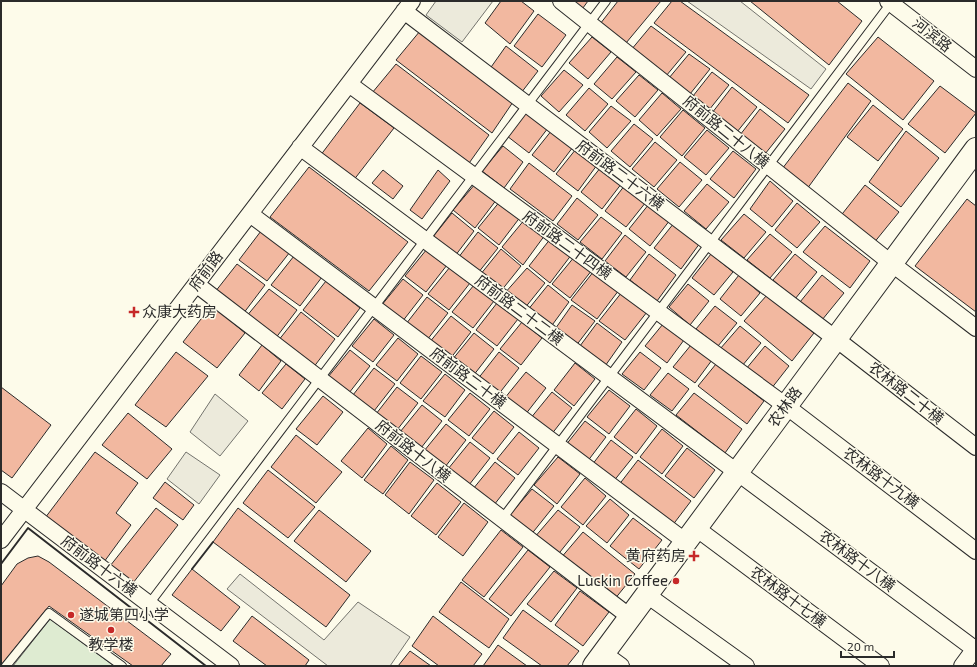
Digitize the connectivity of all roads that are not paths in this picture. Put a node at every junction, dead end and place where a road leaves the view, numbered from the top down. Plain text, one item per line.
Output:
1 (561, 1) edge
2 (606, 1) edge
3 (890, 2) edge
4 (408, 6) edge
5 (589, 23) junction
6 (976, 69) edge
7 (348, 84) junction
8 (527, 104) junction
9 (300, 147) junction
10 (976, 149) edge
11 (768, 166) junction
12 (473, 176) junction
13 (250, 214) junction
14 (424, 240) junction
15 (710, 243) junction
16 (891, 263) junction
17 (196, 284) junction
18 (374, 307) junction
19 (658, 312) junction
20 (976, 328) edge
21 (836, 339) junction
22 (609, 377) junction
23 (319, 378) junction
24 (786, 406) junction
25 (557, 446) junction
26 (976, 447) edge
27 (737, 472) junction
28 (1, 492) edge
29 (24, 510) junction
30 (502, 519) junction
31 (691, 535) junction
32 (1, 540) edge
33 (976, 551) edge
34 (647, 595) junction
35 (149, 604) junction
36 (630, 617) junction
37 (976, 649) edge
38 (599, 660) edge
39 (6, 666) edge
40 (122, 666) edge
41 (231, 666) edge
42 (621, 666) edge
43 (746, 666) edge
44 (881, 666) edge
45 (962, 666) edge

1 - 5 street, 府前路二十八横
2 - 5 lane
3 - 6 street, 河滨路
3 - 11 lane
4 - 7 street, 府前路
4 - 8 street, 府前路二十六横
5 - 8 lane
5 - 11 street, 府前路二十八横
7 - 9 street, 府前路
7 - 12 street, 府前路二十四横
8 - 12 lane
8 - 15 street, 府前路二十六横
9 - 13 street, 府前路
9 - 14 street, 府前路二十二横
10 - 16 street, 农林路
11 - 15 lane
11 - 16 street, 府前路二十八横
12 - 14 lane
12 - 19 street, 府前路二十四横
13 - 17 street, 府前路
13 - 18 street, 府前路二十横
14 - 18 lane
14 - 22 street, 府前路二十二横
15 - 19 lane
15 - 21 street, 府前路二十六横
16 - 20 street, 府前路二十八横
16 - 21 street, 农林路
17 - 23 street, 府前路十八横
17 - 29 street, 府前路
18 - 23 lane
18 - 25 street, 府前路二十横
19 - 22 lane
19 - 24 street, 府前路二十四横
21 - 24 street, 农林路
21 - 26 street, 农林路二十横
22 - 25 lane
22 - 27 street, 府前路二十二横
23 - 30 street, 府前路十八横
23 - 35 lane
24 - 27 street, 农林路
24 - 33 street, 农林路十九横
25 - 30 lane
25 - 31 street, 府前路二十横
27 - 31 street, 农林路
27 - 37 street, 农林路十八横
28 - 29 street, 府前路十六横
29 - 32 street, 府前路
29 - 35 street, 府前路十六横
30 - 36 street, 府前路十八横
31 - 34 street, 农林路
31 - 44 street, 农林路十七横
34 - 36 street, 农林路
34 - 43 street
35 - 41 street, 府前路十六横
36 - 38 street, 农林路
37 - 45 street
38 - 42 street
39 - 40 lane

